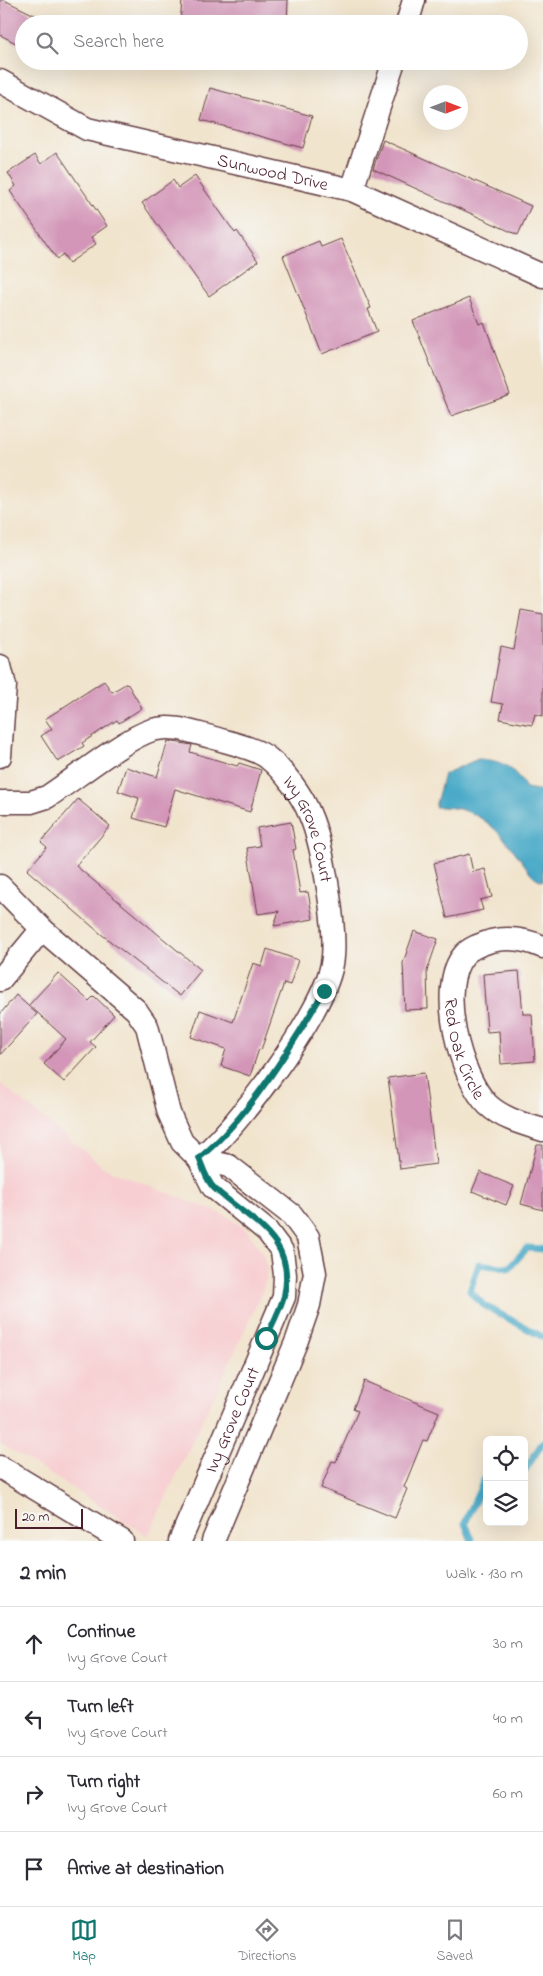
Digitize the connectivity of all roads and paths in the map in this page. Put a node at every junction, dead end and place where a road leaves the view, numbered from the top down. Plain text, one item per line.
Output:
1 (414, 0) edge
2 (410, 15) edge
3 (391, 70) edge
4 (0, 81) edge
5 (352, 190) junction
6 (543, 276) edge
7 (0, 666) edge
8 (0, 756) edge
9 (0, 802) edge
10 (0, 886) edge
11 (42, 929) junction
12 (543, 948) edge
13 (0, 980) edge
14 (543, 1130) edge
15 (199, 1158) junction
16 (284, 1297) junction
17 (309, 1305) junction
18 (0, 1467) edge
19 (122, 1541) edge
20 (180, 1541) edge
21 (213, 1541) edge

1 - 2 street
3 - 5 street
4 - 5 street, Sunwood Drive
5 - 6 street, Sunwood Drive
7 - 8 street
9 - 15 street, Ivy Grove Court
10 - 11 street, Ivy Grove Court
11 - 13 street
11 - 15 street, Ivy Grove Court
12 - 14 street, Red Oak Circle
15 - 16 street, Ivy Grove Court
15 - 17 street, Ivy Grove Court
16 - 17 street
16 - 20 street, Ivy Grove Court
17 - 21 street, Ivy Grove Court
18 - 19 street

